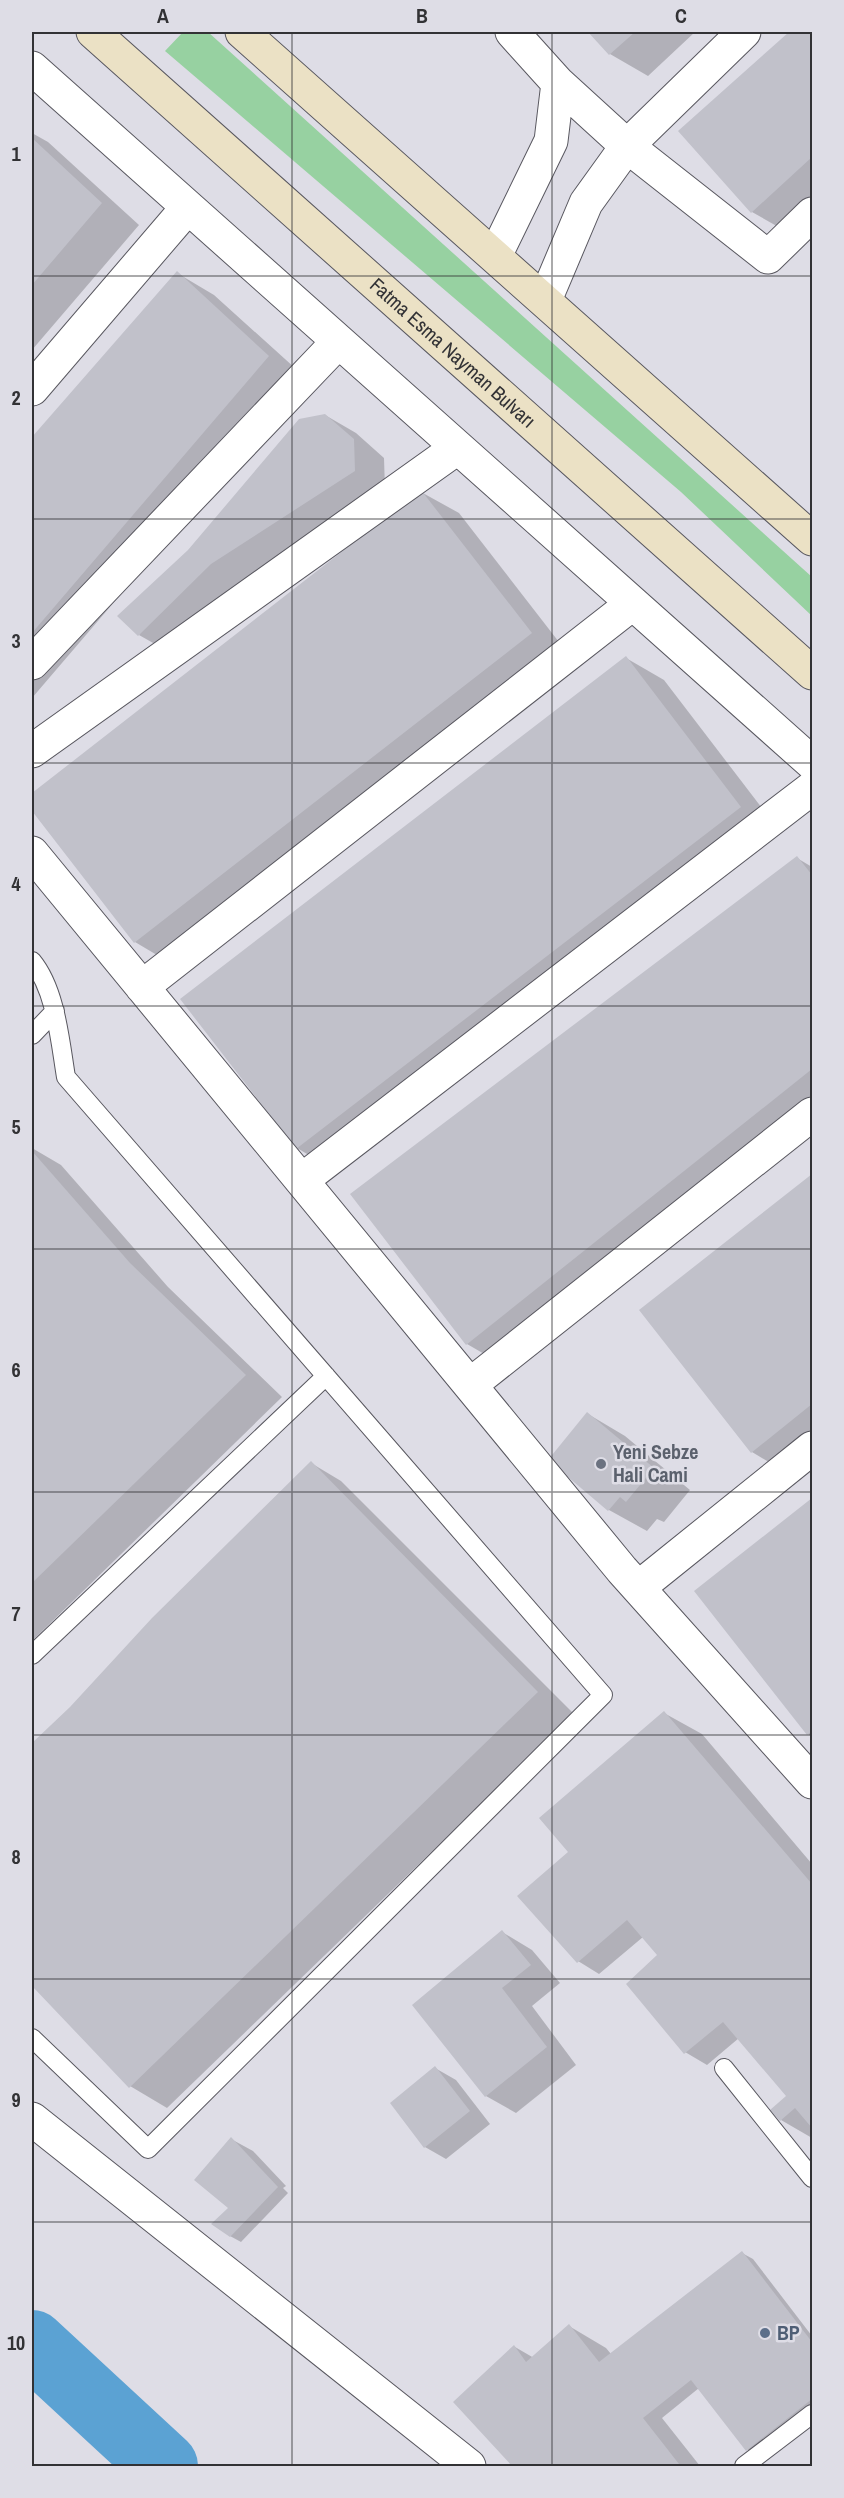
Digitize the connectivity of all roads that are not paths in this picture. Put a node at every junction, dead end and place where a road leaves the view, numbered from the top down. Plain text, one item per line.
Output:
1 (93, 32) edge
2 (107, 32) edge
3 (124, 32) edge
4 (242, 32) edge
5 (512, 32) edge
6 (744, 32) edge
7 (32, 68) edge
8 (558, 83) junction
9 (627, 146) junction
10 (188, 207) junction
11 (813, 214) edge
12 (495, 256) junction
13 (545, 300) junction
14 (338, 342) junction
15 (32, 389) edge
16 (457, 448) junction
17 (813, 539) edge
18 (632, 604) junction
19 (32, 663) edge
20 (813, 673) edge
21 (32, 751) edge
22 (813, 763) edge
23 (813, 788) edge
24 (32, 853) edge
25 (32, 961) edge
26 (142, 987) junction
27 (55, 1011) junction
28 (32, 1035) edge
29 (813, 1114) edge
30 (302, 1180) junction
31 (326, 1376) junction
32 (470, 1385) junction
33 (813, 1448) edge
34 (638, 1588) junction
35 (32, 1655) edge
36 (813, 1782) edge
37 (32, 2038) edge
38 (724, 2068) dead end
39 (32, 2119) edge
40 (813, 2178) edge
41 (813, 2414) edge
42 (470, 2466) edge
43 (744, 2466) edge

1 - 20 main road, Fatma Esma Nayman Bulvarı
2 - 3 main road
4 - 12 main road
5 - 8 street
6 - 9 street
7 - 10 street
8 - 9 street
8 - 12 street
9 - 11 street
9 - 13 street
10 - 14 street
10 - 15 street
12 - 13 main road
13 - 17 main road
14 - 16 street
14 - 19 street
16 - 18 street
16 - 21 street
18 - 22 street
18 - 26 street
23 - 30 street
24 - 26 street
25 - 27 lane
26 - 30 street
27 - 28 lane
27 - 31 lane
29 - 32 street
30 - 32 street
31 - 35 lane
31 - 37 lane
32 - 34 street
33 - 34 street
34 - 36 street
38 - 40 lane
39 - 42 street
41 - 43 lane

